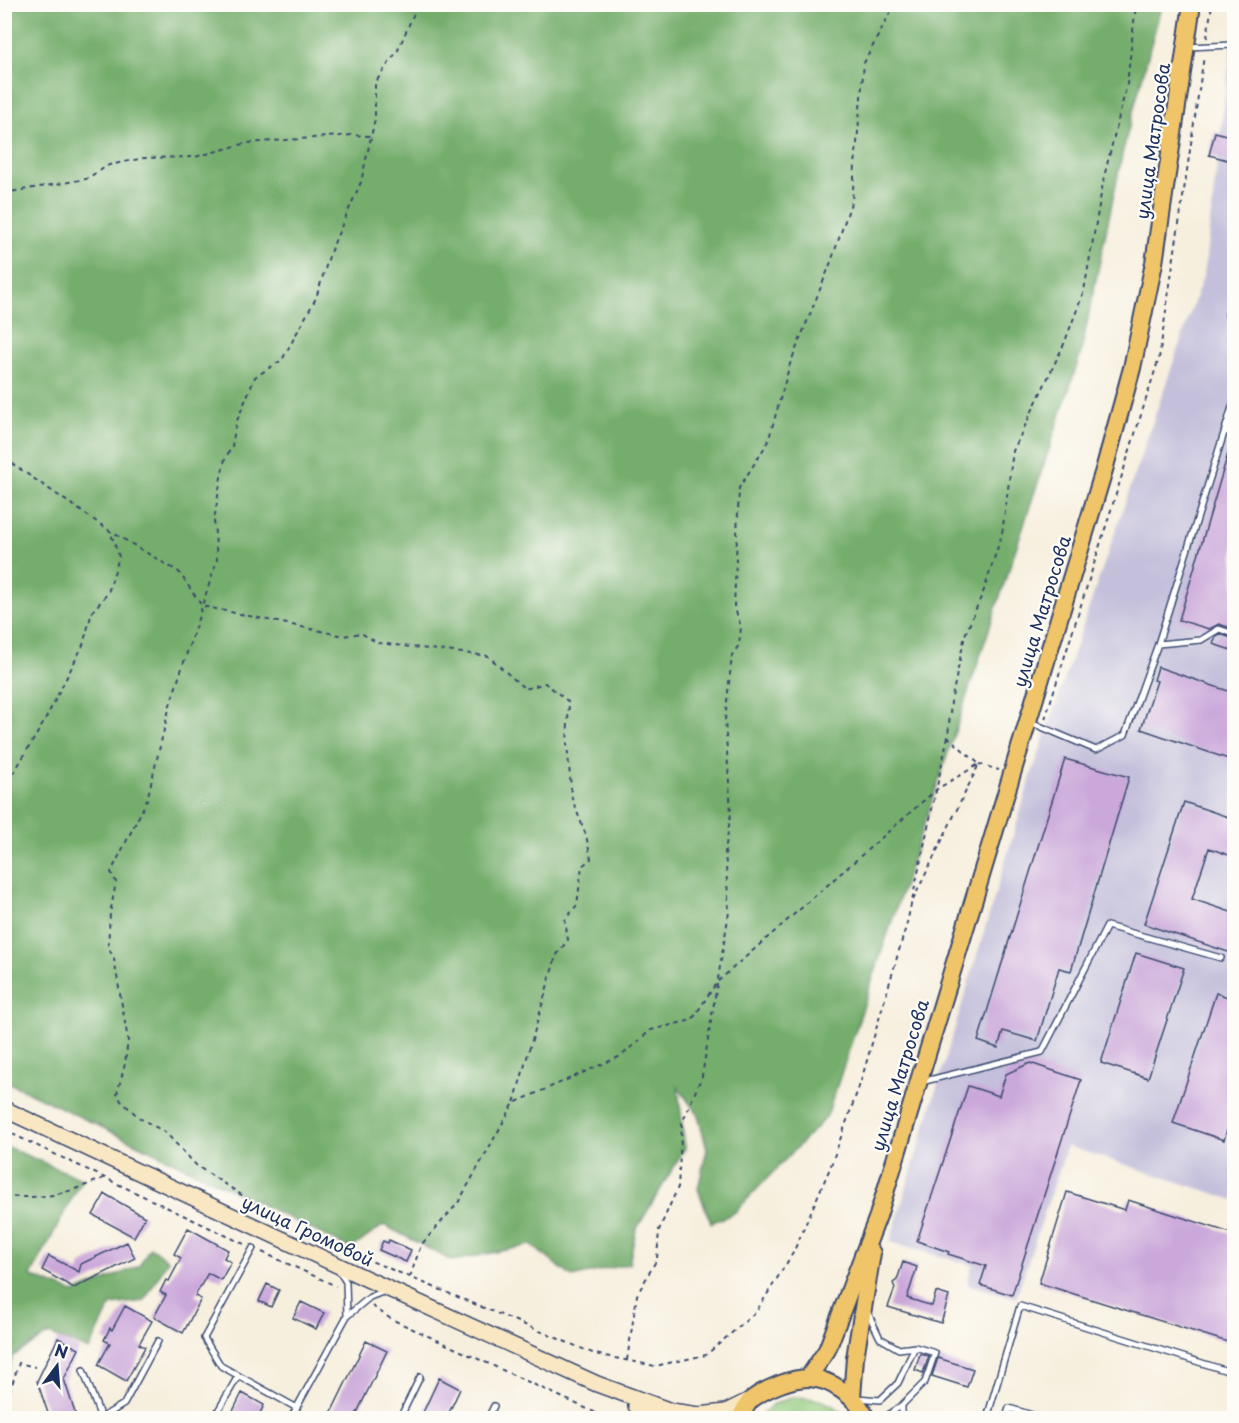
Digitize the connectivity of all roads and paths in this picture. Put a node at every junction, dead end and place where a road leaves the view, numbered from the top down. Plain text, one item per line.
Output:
1 (418, 4) edge
2 (890, 4) edge
3 (1136, 4) edge
4 (1192, 4) edge
5 (1234, 45) edge
6 (1186, 48) junction
7 (371, 136) junction
8 (4, 192) edge
9 (1234, 284) edge
10 (1234, 326) edge
11 (1234, 401) edge
12 (1225, 431) junction
13 (1234, 434) edge
14 (4, 458) edge
15 (110, 531) junction
16 (202, 606) junction
17 (1234, 634) edge
18 (1158, 644) junction
19 (1028, 722) junction
20 (948, 736) junction
21 (979, 764) junction
22 (971, 769) dead end
23 (4, 789) edge
24 (937, 789) junction
25 (910, 905) junction
26 (1221, 958) dead end
27 (717, 982) junction
28 (917, 1084) junction
29 (513, 1103) junction
30 (4, 1109) edge
31 (4, 1130) edge
32 (106, 1178) junction
33 (4, 1196) edge
34 (259, 1214) dead end
35 (878, 1216) junction
36 (298, 1231) dead end
37 (253, 1248) junction
38 (335, 1264) junction
39 (410, 1277) junction
40 (347, 1290) junction
41 (389, 1290) junction
42 (365, 1301) junction
43 (864, 1304) junction
44 (347, 1316) junction
45 (158, 1341) dead end
46 (915, 1347) junction
47 (627, 1360) junction
48 (35, 1367) dead end
49 (82, 1370) dead end
50 (1234, 1373) edge
51 (238, 1376) junction
52 (420, 1377) dead end
53 (808, 1378) junction
54 (597, 1384) junction
55 (4, 1390) edge
56 (10, 1393) junction
57 (852, 1397) junction
58 (750, 1400) junction
59 (902, 1405) junction
60 (494, 1406) dead end
61 (297, 1408) junction
62 (4, 1409) edge
63 (101, 1418) edge
64 (214, 1419) edge
65 (291, 1419) edge
66 (400, 1419) edge
67 (488, 1419) edge
68 (607, 1419) edge
69 (658, 1419) edge
70 (740, 1419) edge
71 (866, 1419) edge
72 (884, 1419) edge
73 (902, 1419) edge
74 (987, 1419) edge
75 (1006, 1419) edge
76 (1042, 1419) edge

1 - 7 path
2 - 27 path
3 - 20 path
4 - 6 main road, улица Матросова
5 - 6 lane
6 - 19 main road, улица Матросова
7 - 8 path
7 - 16 path
9 - 10 lane
11 - 12 lane
12 - 13 lane
12 - 18 lane
14 - 15 path
15 - 16 path
15 - 23 path
16 - 29 path
16 - 34 path
17 - 18 lane
18 - 19 lane
19 - 28 main road, улица Матросова
20 - 21 path
20 - 24 path
21 - 22 path
21 - 24 path
21 - 25 path
24 - 25 path
24 - 27 path
25 - 47 path
26 - 28 lane
27 - 29 path
27 - 47 path
28 - 35 main road, улица Матросова
29 - 39 path
30 - 38 main road, улица Громовой
31 - 32 path
32 - 33 path
32 - 37 path
35 - 43 main road, улица Матросова
35 - 53 main road, улица Матросова
36 - 39 path
37 - 40 path
37 - 51 lane
38 - 40 lane
38 - 41 main road, улица Громовой
39 - 47 path
40 - 44 lane
41 - 42 lane
41 - 54 main road, улица Громовой
42 - 44 lane
42 - 68 path
43 - 46 lane
43 - 57 main road, улица Матросова
44 - 61 lane
45 - 63 lane
46 - 57 lane
46 - 59 lane
48 - 56 path
49 - 63 lane
50 - 74 lane
51 - 61 lane
51 - 64 lane
52 - 66 lane
53 - 57 main road
53 - 58 main road
54 - 58 main road, улица Громовой
54 - 69 main road, улица Громовой
55 - 56 path
56 - 62 path
57 - 71 main road
58 - 70 main road
59 - 72 lane
59 - 73 lane
60 - 67 lane
61 - 65 lane
75 - 76 lane

